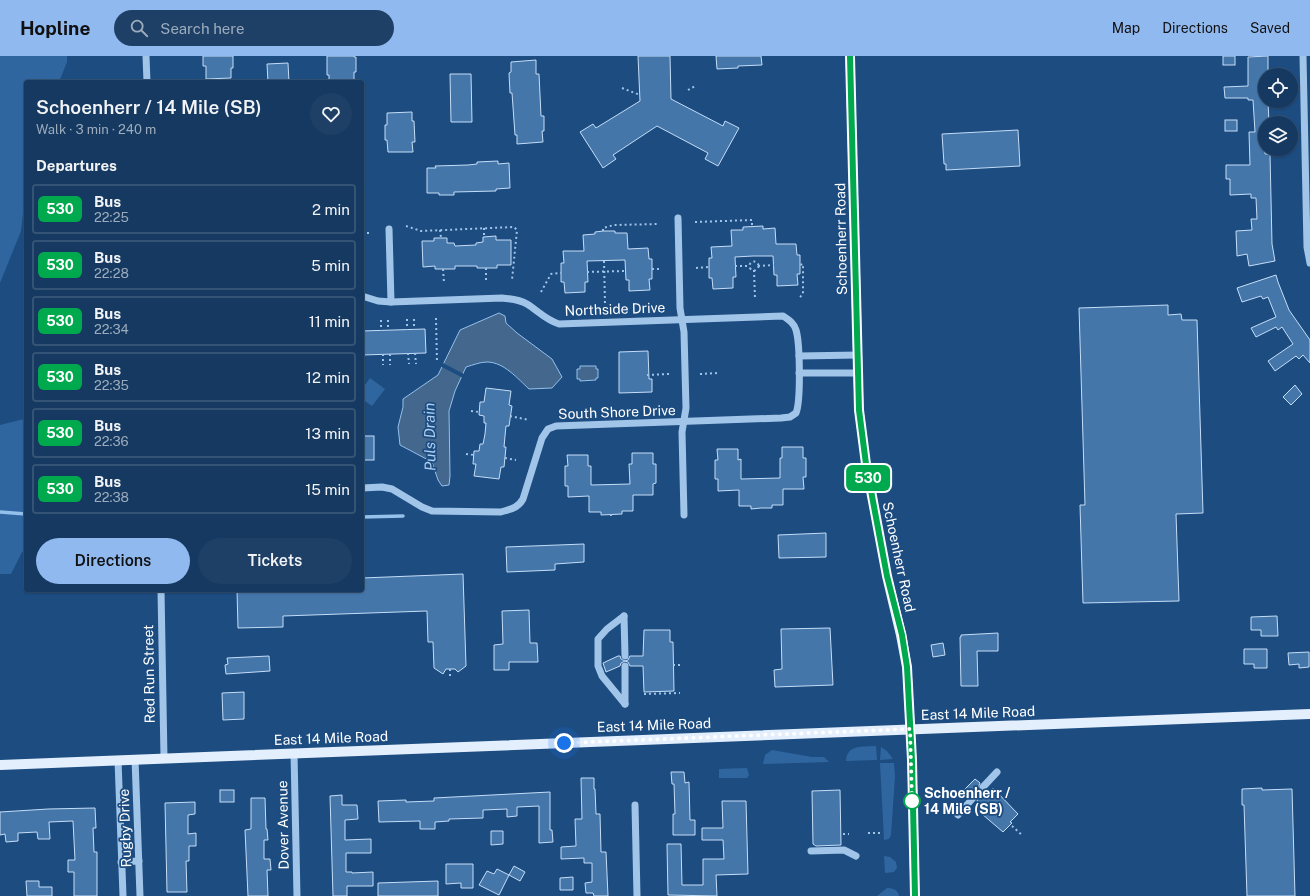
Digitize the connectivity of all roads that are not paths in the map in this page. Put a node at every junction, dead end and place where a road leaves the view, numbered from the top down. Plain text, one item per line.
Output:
1 (146, 56) edge
2 (850, 56) edge
3 (1303, 56) edge
4 (147, 80) edge
5 (1307, 85) edge
6 (678, 218) dead end
7 (389, 229) dead end
8 (1310, 263) edge
9 (364, 297) edge
10 (391, 302) junction
11 (682, 319) junction
12 (858, 355) junction
13 (799, 356) junction
14 (799, 364) joint
15 (799, 373) junction
16 (858, 373) junction
17 (684, 422) junction
18 (364, 488) edge
19 (684, 515) dead end
20 (161, 592) edge
21 (625, 656) dead end
22 (625, 666) dead end
23 (1310, 714) edge
24 (910, 729) junction
25 (294, 753) junction
26 (164, 758) junction
27 (136, 759) junction
28 (118, 760) junction
29 (0, 765) edge
30 (997, 772) dead end
31 (983, 787) tunnel mouth
32 (973, 798) tunnel mouth
33 (635, 805) dead end
34 (958, 815) dead end
35 (811, 851) dead end
36 (856, 856) dead end
37 (139, 861) junction
38 (122, 862) junction
39 (123, 896) edge
40 (140, 896) edge
41 (297, 896) edge
42 (637, 896) edge
43 (915, 896) edge

1 - 4 street
2 - 12 main road, Schoenherr Road
3 - 5 street
5 - 8 street
6 - 11 street
7 - 10 street
9 - 10 street, Northside Drive
10 - 11 street, Northside Drive
11 - 13 street, Northside Drive
11 - 17 street
12 - 13 street
12 - 16 main road, Schoenherr Road
13 - 14 street, Northside Drive
14 - 15 street, South Shore Drive
15 - 16 street
15 - 17 street, South Shore Drive
16 - 24 main road, Schoenherr Road
17 - 18 street, South Shore Drive
17 - 19 street
20 - 26 street, Red Run Street
21 - 22 street
23 - 24 main road, East 14 Mile Road
24 - 25 main road, East 14 Mile Road
24 - 43 main road, Schoenherr Road
25 - 26 main road, East 14 Mile Road
25 - 41 street, Dover Avenue
26 - 27 main road, East 14 Mile Road
27 - 28 main road, East 14 Mile Road
27 - 37 street, Rugby Drive
28 - 29 main road, East 14 Mile Road
28 - 38 street, Rugby Drive
30 - 31 street
32 - 34 street
33 - 42 street
35 - 36 street
37 - 38 street
37 - 40 street, Rugby Drive
38 - 39 street, Rugby Drive

